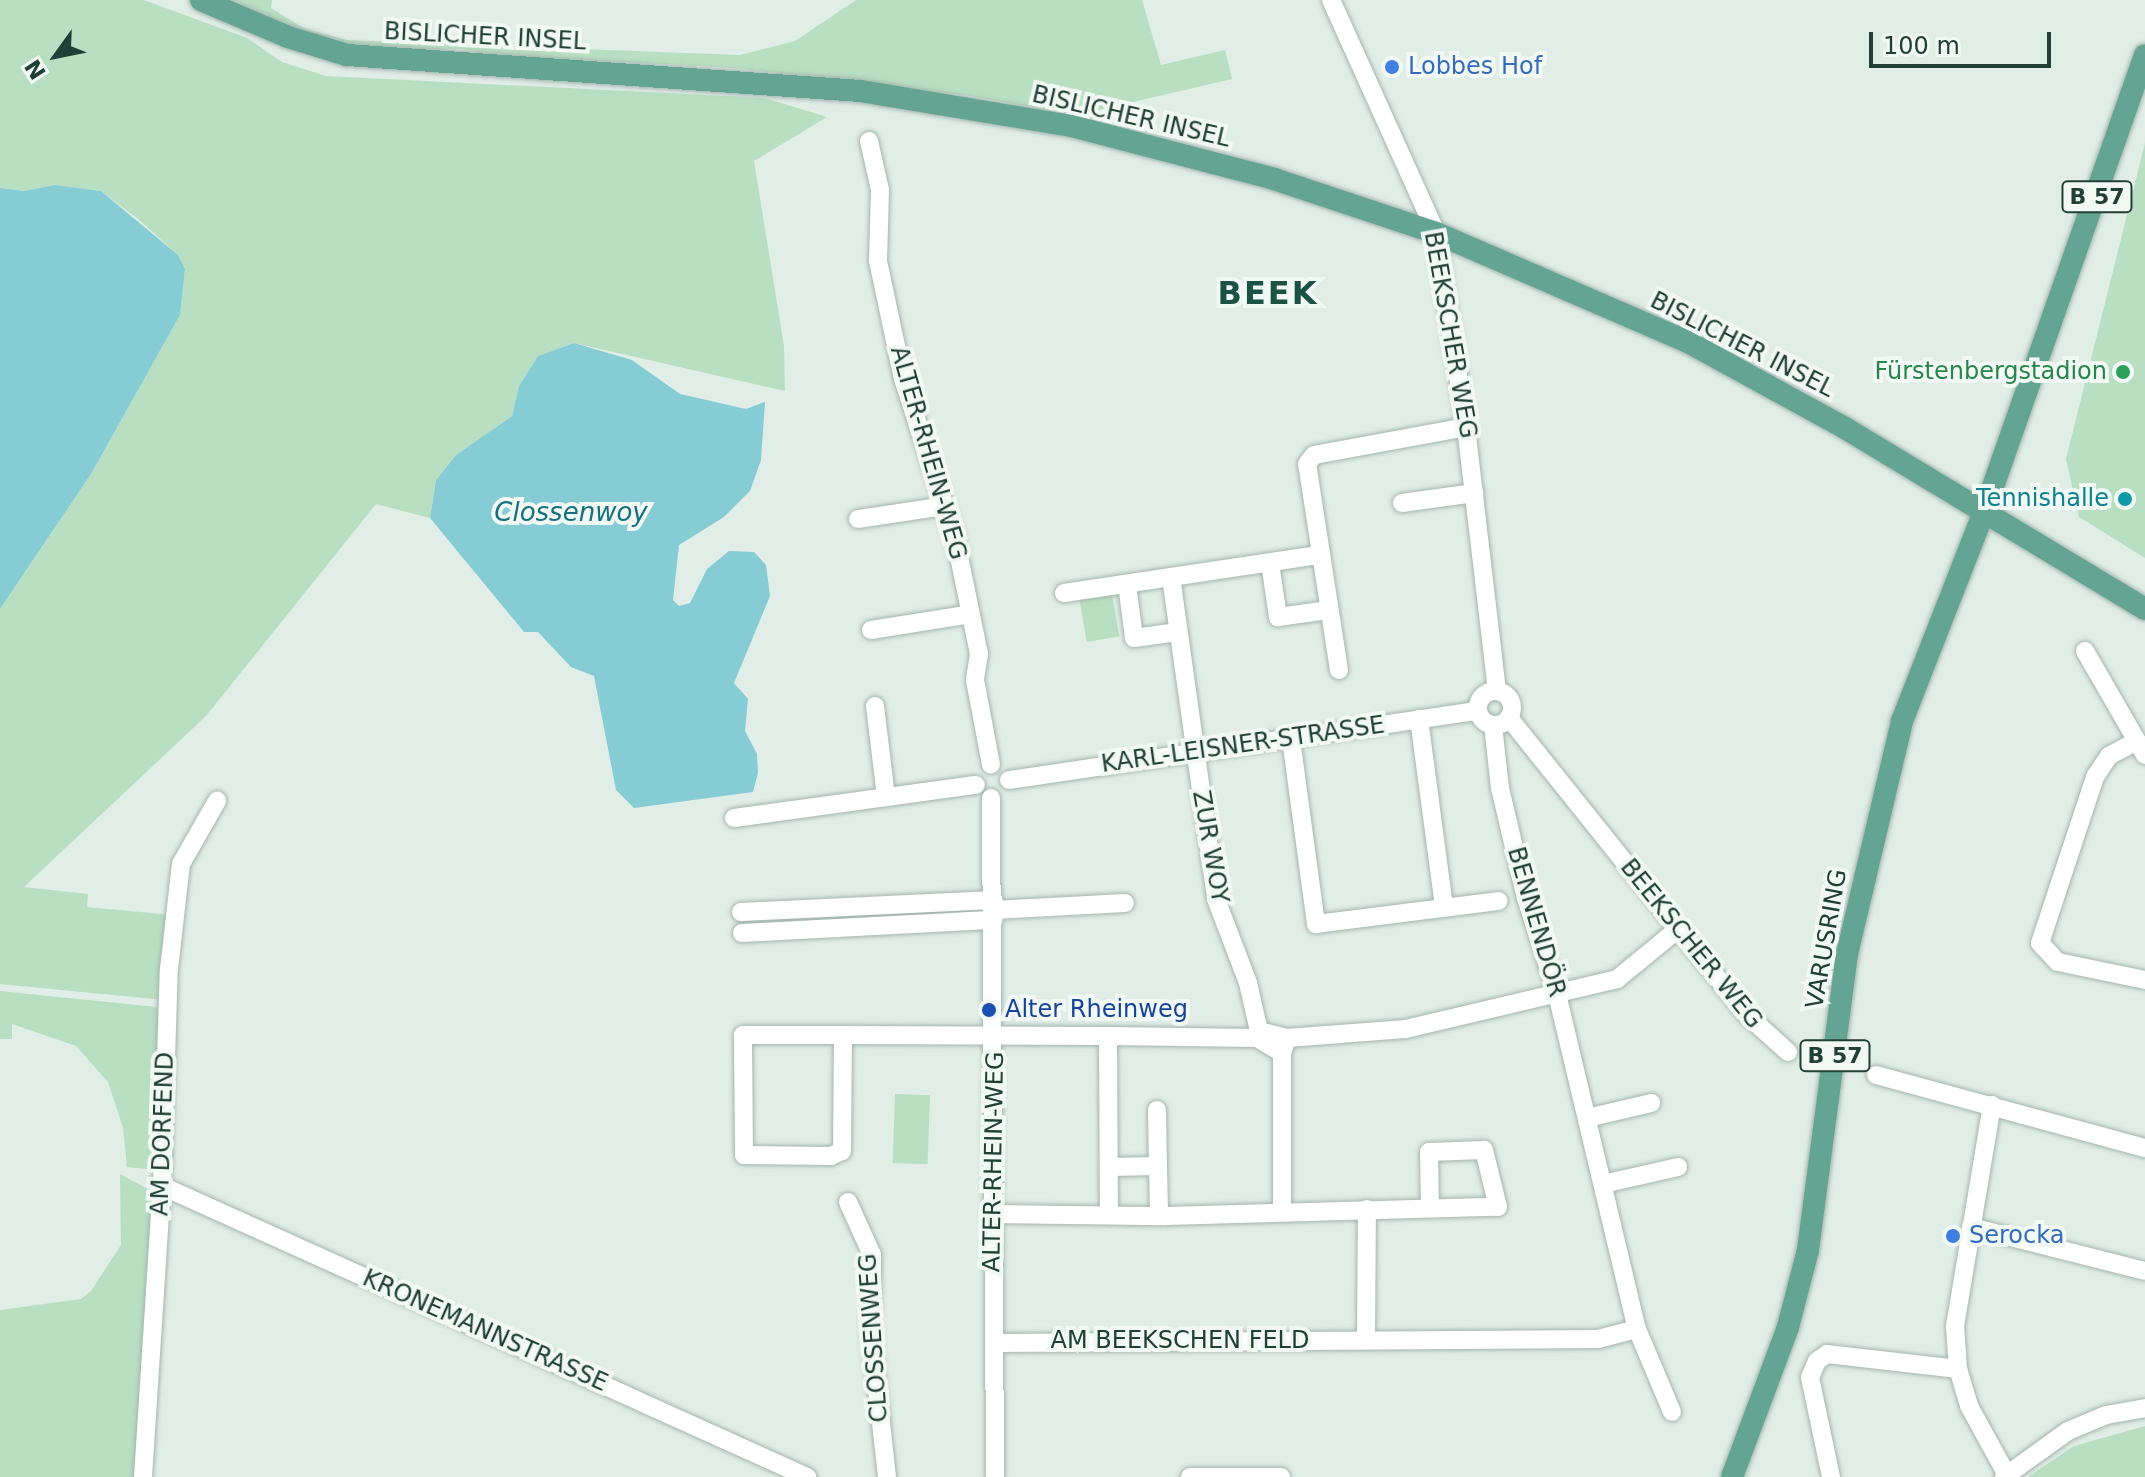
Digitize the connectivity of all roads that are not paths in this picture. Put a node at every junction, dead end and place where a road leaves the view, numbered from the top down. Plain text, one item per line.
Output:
1 (201, 0) edge
2 (1331, 0) edge
3 (2145, 56) edge
4 (869, 141) dead end
5 (1436, 233) junction
6 (1466, 427) junction
7 (1474, 493) junction
8 (1402, 503) dead end
9 (945, 506) junction
10 (1984, 512) junction
11 (858, 519) dead end
12 (1318, 555) junction
13 (1270, 563) junction
14 (1171, 577) junction
15 (1127, 584) junction
16 (1064, 593) dead end
17 (2145, 609) edge
18 (1328, 610) junction
19 (971, 614) junction
20 (871, 630) dead end
21 (1178, 632) junction
22 (2085, 651) dead end
23 (1339, 670) dead end
24 (1497, 691) junction
25 (875, 706) dead end
26 (1478, 711) junction
27 (1419, 719) junction
28 (1501, 722) junction
29 (1291, 739) junction
30 (2141, 748) edge
31 (1195, 752) junction
32 (991, 765) junction
33 (1009, 780) junction
34 (976, 785) junction
35 (886, 797) junction
36 (991, 798) junction
37 (217, 801) dead end
38 (734, 818) dead end
39 (1499, 901) dead end
40 (1125, 903) dead end
41 (1444, 906) junction
42 (994, 910) junction
43 (741, 912) dead end
44 (1678, 929) junction
45 (742, 933) dead end
46 (2145, 980) edge
47 (1557, 994) junction
48 (1258, 1034) junction
49 (843, 1035) junction
50 (996, 1036) junction
51 (1108, 1036) junction
52 (1285, 1046) junction
53 (1788, 1052) dead end
54 (1876, 1075) dead end
55 (1651, 1103) dead end
56 (1992, 1105) junction
57 (1157, 1110) dead end
58 (1587, 1118) junction
59 (2145, 1148) edge
60 (1158, 1166) junction
61 (1109, 1167) junction
62 (1678, 1167) dead end
63 (1603, 1184) junction
64 (162, 1186) junction
65 (848, 1202) dead end
66 (1430, 1208) junction
67 (1367, 1209) junction
68 (1282, 1211) junction
69 (992, 1214) junction
70 (1109, 1215) junction
71 (1159, 1215) junction
72 (1971, 1227) junction
73 (2145, 1271) edge
74 (1637, 1329) junction
75 (1366, 1340) junction
76 (994, 1343) junction
77 (1958, 1369) junction
78 (2145, 1408) edge
79 (1672, 1412) dead end
80 (2005, 1476) edge
81 (143, 1477) edge
82 (807, 1477) edge
83 (887, 1477) edge
84 (995, 1477) edge
85 (1190, 1477) edge
86 (1281, 1477) edge
87 (1732, 1477) edge
88 (1831, 1477) edge

1 - 5 main road, BISLICHER INSEL
2 - 5 street, BEEKSCHER WEG
3 - 10 main road, B 57
4 - 9 street, ALTER-RHEIN-WEG
5 - 6 street, BEEKSCHER WEG
5 - 10 main road, BISLICHER INSEL
6 - 7 street, BEEKSCHER WEG
6 - 12 street
7 - 8 street
7 - 24 street, BEEKSCHER WEG
9 - 11 street
9 - 19 street, ALTER-RHEIN-WEG
10 - 17 main road, BISLICHER INSEL
10 - 87 main road, VARUSRING / B 57
12 - 13 street
12 - 18 street
13 - 14 street
13 - 18 street
14 - 15 street
14 - 21 street, ZUR WOY
15 - 16 street
15 - 21 street
18 - 23 street
19 - 20 street
19 - 32 street, ALTER-RHEIN-WEG
21 - 31 street, ZUR WOY
22 - 30 street
24 - 26 street
24 - 28 street, BEEKSCHER WEG
25 - 35 street
26 - 27 street, KARL-LEISNER-STRASSE
26 - 28 street
27 - 29 street, KARL-LEISNER-STRASSE
27 - 41 street
28 - 44 street, BEEKSCHER WEG
28 - 47 street, BENNENDÖR
29 - 31 street, KARL-LEISNER-STRASSE
29 - 41 street
30 - 46 street
31 - 33 street, KARL-LEISNER-STRASSE
31 - 48 street, ZUR WOY
32 - 33 street
32 - 34 street
33 - 36 street
34 - 35 street
34 - 36 street
35 - 38 street
36 - 42 street, ALTER-RHEIN-WEG
37 - 64 street, AM DORFEND
39 - 41 street
40 - 42 street
42 - 43 street
42 - 45 street
42 - 50 street, ALTER-RHEIN-WEG
44 - 47 street
44 - 53 street, BEEKSCHER WEG
47 - 52 street
47 - 58 street, BENNENDÖR
48 - 51 street
48 - 52 street
49 - 49 street
49 - 50 street
50 - 51 street
50 - 69 street, ALTER-RHEIN-WEG
51 - 61 street
52 - 68 street
54 - 56 street
55 - 58 street
56 - 59 street
56 - 72 street
57 - 60 street
58 - 63 street, BENNENDÖR
60 - 61 street
60 - 71 street
61 - 70 street
62 - 63 street
63 - 74 street, BENNENDÖR
64 - 81 street, AM DORFEND
64 - 82 street, KRONEMANNSTRASSE
65 - 83 street, CLOSSENWEG
66 - 66 street
66 - 67 street
67 - 68 street
67 - 75 street
68 - 71 street
69 - 70 street
69 - 76 street, ALTER-RHEIN-WEG
70 - 71 street
72 - 73 street
72 - 77 street
74 - 75 street, AM BEEKSCHEN FELD
74 - 79 street, BENNENDÖR
75 - 76 street, AM BEEKSCHEN FELD
76 - 84 street, ALTER-RHEIN-WEG
77 - 80 street
77 - 88 street
78 - 80 street
85 - 86 street

